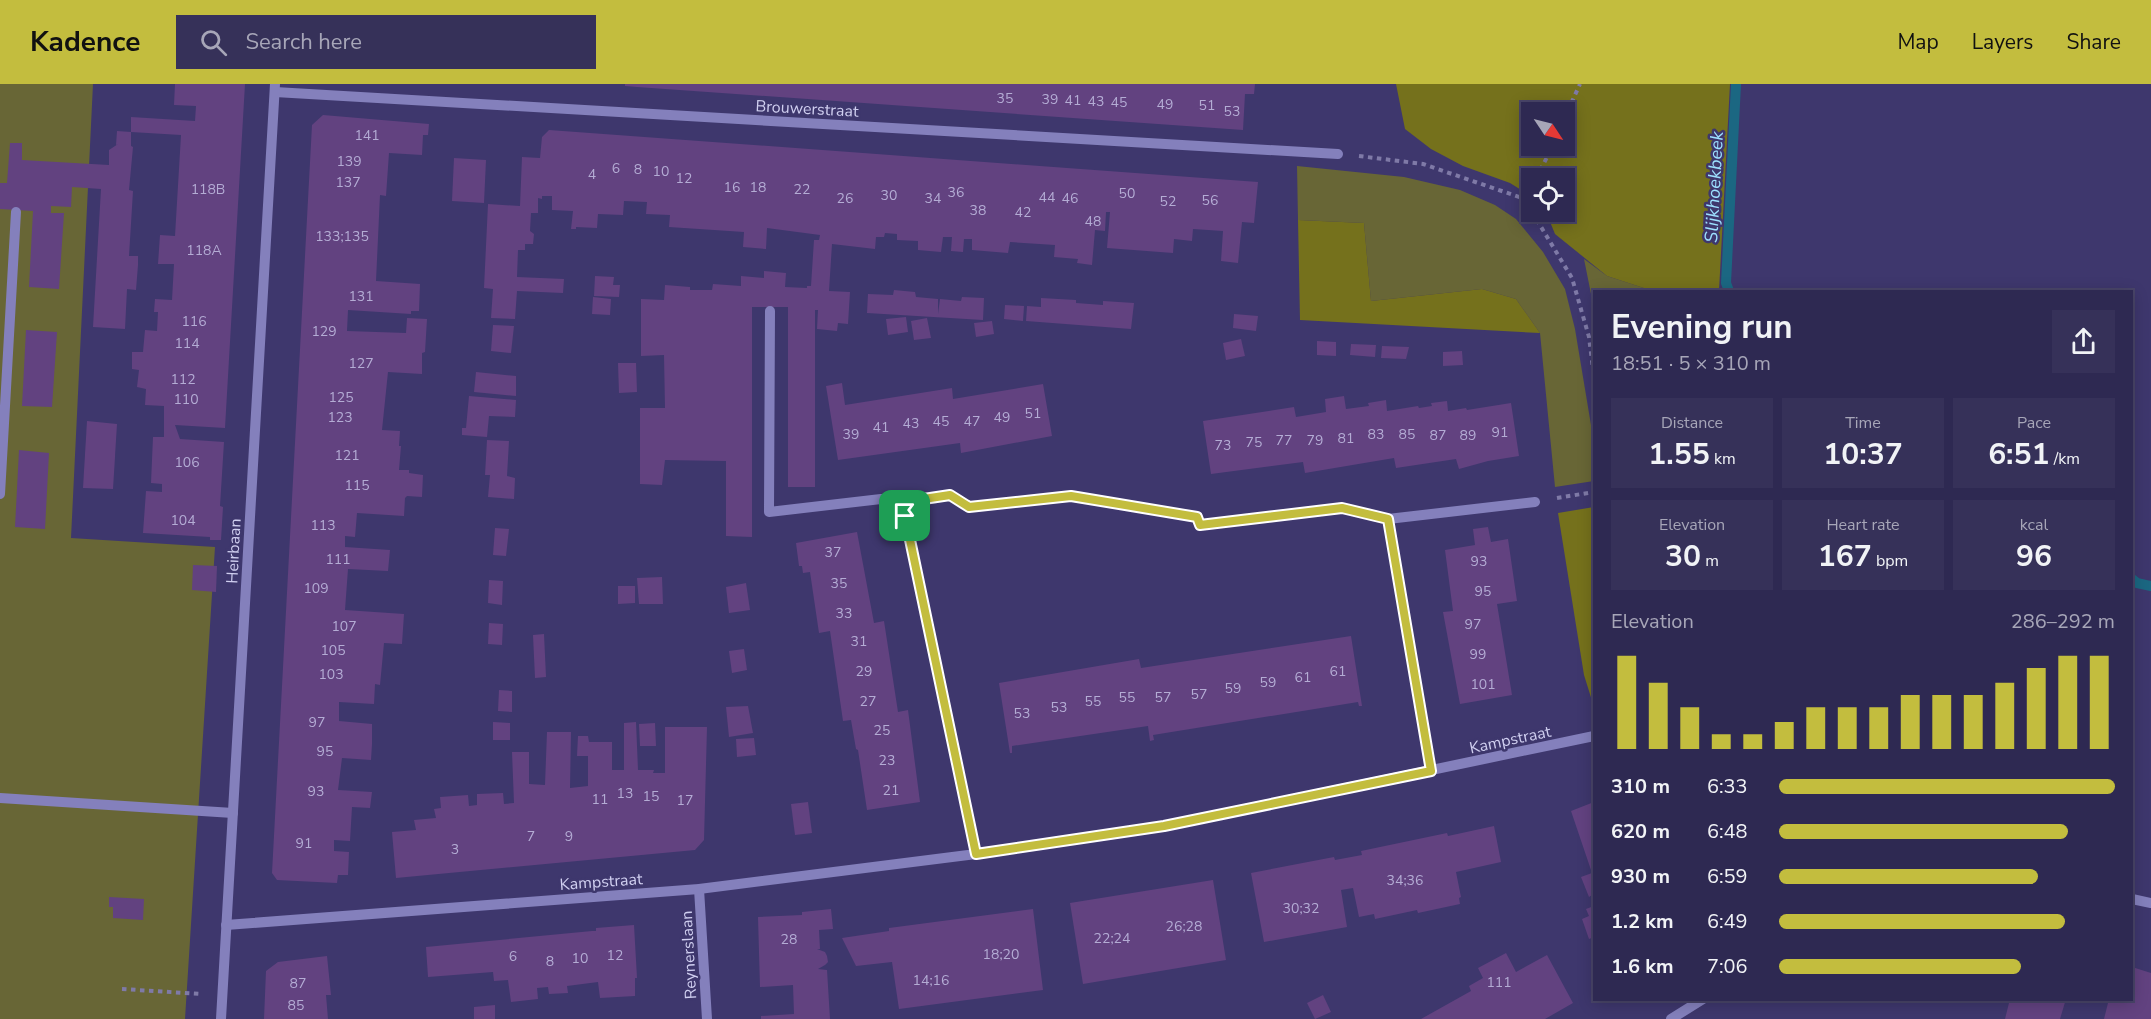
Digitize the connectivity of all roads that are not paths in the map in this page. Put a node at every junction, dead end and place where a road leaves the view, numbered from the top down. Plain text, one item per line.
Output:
1 (275, 88) edge
2 (1338, 154) road end
3 (16, 212) dead end
4 (770, 311) dead end
5 (0, 494) edge
6 (1071, 496) road end
7 (1534, 502) road end
8 (905, 516) junction
9 (1388, 519) junction
10 (1200, 525) road end
11 (1593, 736) edge
12 (1431, 771) junction
13 (0, 798) edge
14 (233, 813) junction
15 (976, 854) junction
16 (699, 889) junction
17 (2133, 899) edge
18 (2151, 903) edge
19 (226, 925) junction
20 (1700, 1001) edge
21 (221, 1019) edge
22 (707, 1019) edge
23 (1671, 1019) edge

1 - 2 street, Brouwerstraat
1 - 14 street, Heirbaan
3 - 5 street
4 - 8 street
6 - 8 street
7 - 9 street
8 - 15 street
9 - 10 street
9 - 12 street
11 - 12 street, Kampstraat
12 - 15 street, Kampstraat
13 - 14 street
14 - 19 street, Heirbaan
15 - 16 street, Kampstraat
16 - 19 street, Kampstraat
16 - 22 street, Reynerslaan
17 - 18 street
19 - 21 street, Heirbaan
20 - 23 street

